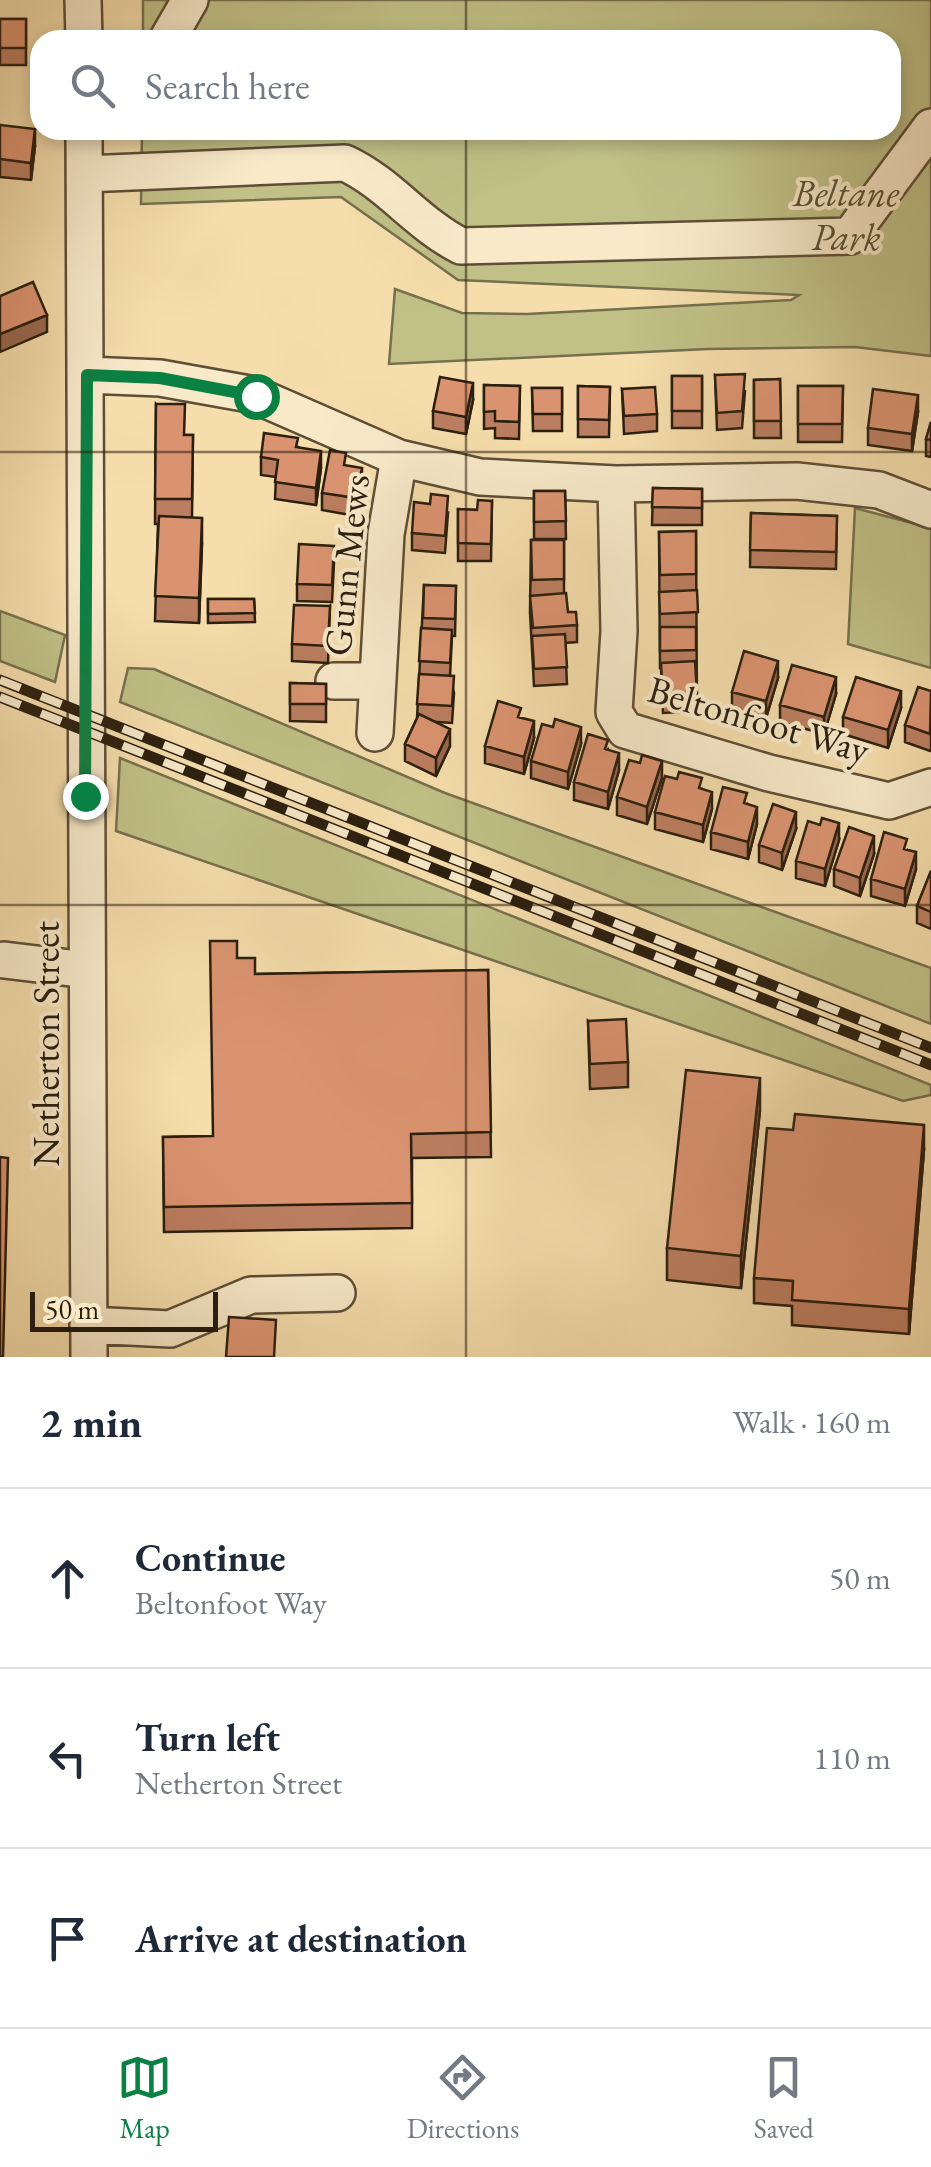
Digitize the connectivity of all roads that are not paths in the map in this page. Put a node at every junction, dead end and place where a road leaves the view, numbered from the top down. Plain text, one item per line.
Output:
1 (84, 0) edge
2 (190, 0) edge
3 (84, 30) edge
4 (173, 30) edge
5 (931, 128) edge
6 (84, 140) edge
7 (85, 174) junction
8 (87, 375) junction
9 (400, 458) junction
10 (616, 484) junction
11 (931, 510) edge
12 (334, 681) dead end
13 (377, 681) junction
14 (374, 733) dead end
15 (931, 786) edge
16 (4, 960) dead end
17 (87, 970) junction
18 (337, 1293) dead end
19 (89, 1341) edge

1 - 3 street
2 - 4 street
5 - 7 street
6 - 7 street, Netherton Street
7 - 8 street, Netherton Street
8 - 9 street
8 - 17 street, Netherton Street
9 - 10 street
9 - 13 street, Gunn Mews
10 - 11 street
10 - 15 street, Beltonfoot Way
12 - 13 street, Gunn Mews
13 - 14 street, Gunn Mews
16 - 17 street
17 - 19 street, Netherton Street
18 - 19 street

